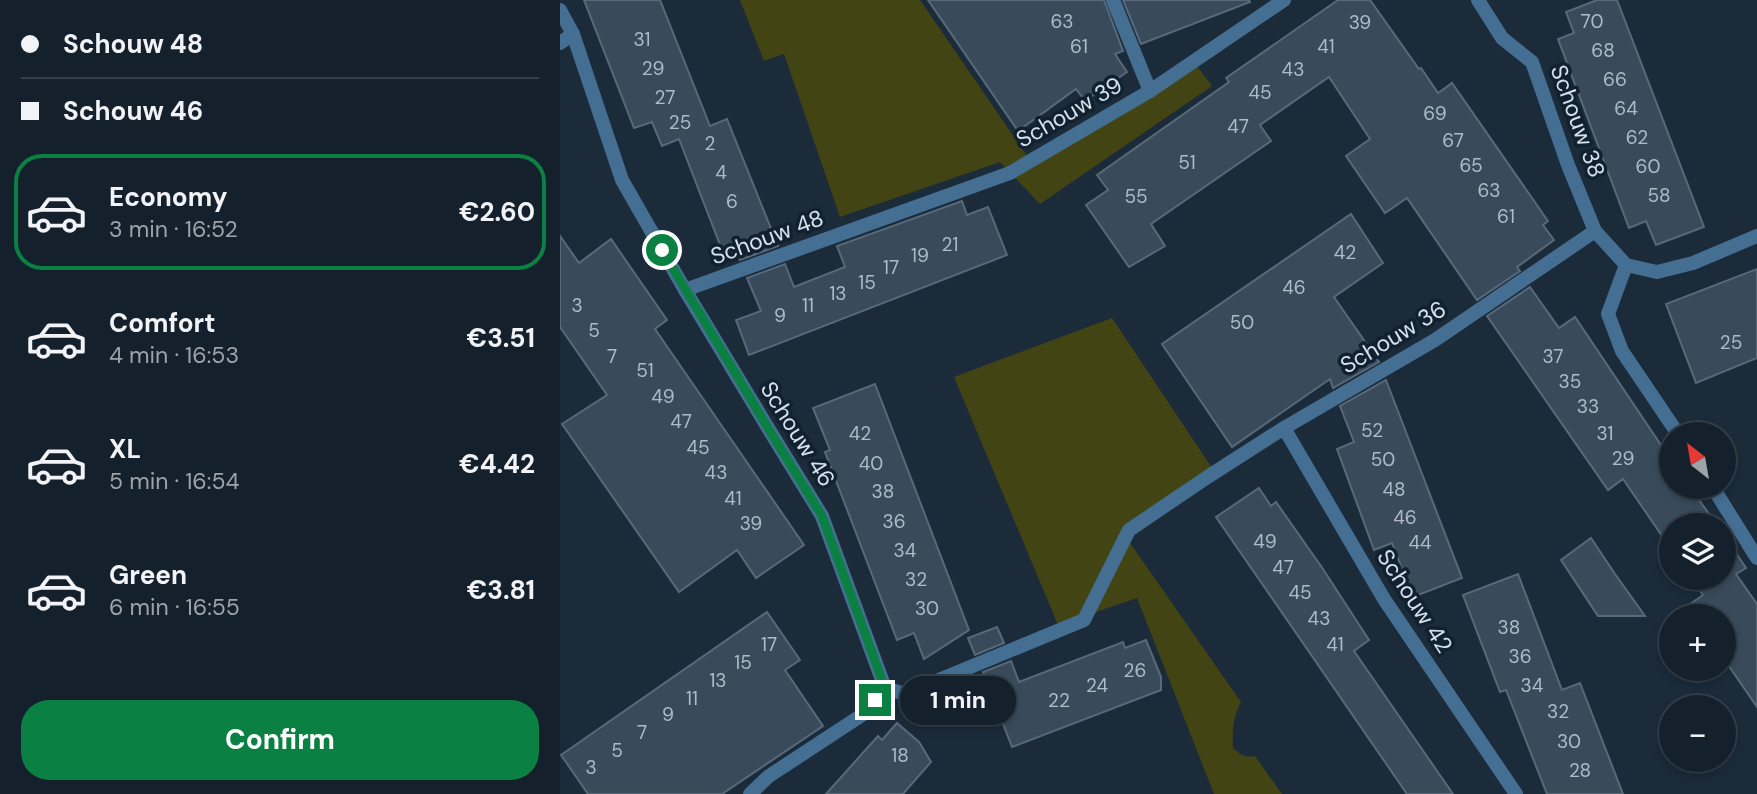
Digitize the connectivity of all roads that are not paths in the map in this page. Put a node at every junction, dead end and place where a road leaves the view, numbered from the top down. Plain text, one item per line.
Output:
1 (1113, 0) edge
2 (1284, 0) edge
3 (1479, 0) edge
4 (560, 10) edge
5 (573, 34) junction
6 (560, 43) edge
7 (1150, 91) junction
8 (1010, 173) joint
9 (1595, 231) junction
10 (1757, 236) edge
11 (1626, 265) junction
12 (685, 290) junction
13 (1670, 422) edge
14 (1284, 428) junction
15 (1721, 499) edge
16 (1757, 558) edge
17 (885, 688) junction
18 (750, 794) edge
19 (1516, 794) edge

1 - 7 street, Schouw 39
2 - 7 street, Schouw 39
3 - 9 street, Schouw 38
4 - 5 street
5 - 6 street
5 - 12 street
7 - 8 street, Schouw 39
8 - 12 street, Schouw 48
9 - 11 street, Schouw 38
9 - 14 street, Schouw 36
10 - 11 street
11 - 13 street
12 - 17 street, Schouw 46
14 - 17 street, Schouw 36
14 - 19 street, Schouw 42
15 - 16 street
17 - 18 street

